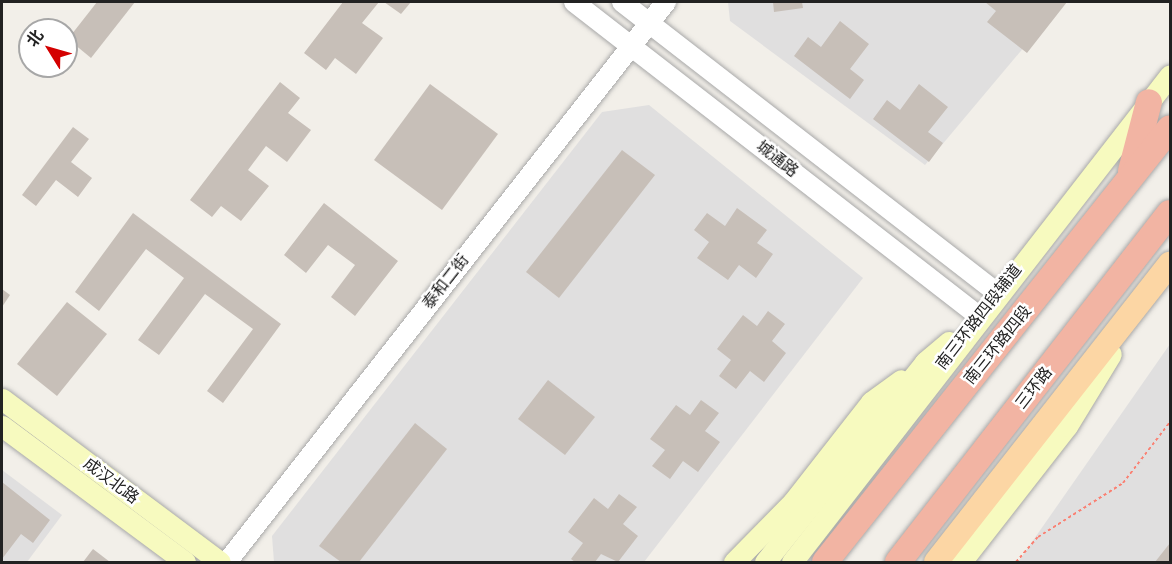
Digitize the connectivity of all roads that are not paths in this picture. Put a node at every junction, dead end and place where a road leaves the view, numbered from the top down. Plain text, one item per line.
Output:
1 (574, 2) edge
2 (622, 2) edge
3 (666, 2) edge
4 (650, 23) junction
5 (631, 46) junction
6 (1170, 75) edge
7 (1149, 102) junction
8 (1170, 128) edge
9 (1128, 182) junction
10 (1170, 213) edge
11 (1170, 264) edge
12 (1148, 292) junction
13 (998, 293) junction
14 (980, 316) junction
15 (926, 362) junction
16 (2, 399) edge
17 (947, 409) junction
18 (2, 426) edge
19 (1067, 426) junction
20 (185, 562) edge
21 (220, 562) edge
22 (227, 562) edge
23 (734, 562) edge
24 (765, 562) edge
25 (792, 562) edge
26 (812, 562) edge
27 (825, 562) edge
28 (898, 562) edge
29 (936, 562) edge
30 (961, 562) edge
31 (977, 562) edge

1 - 5 street, 城通路
2 - 4 street, 城通路
3 - 4 street, 泰和二街
4 - 5 street, 泰和二街
4 - 13 street, 城通路
5 - 14 street, 城通路
5 - 22 street, 泰和二街
6 - 7 main road, 南三环路四段辅道
7 - 9 highway
7 - 13 main road, 南三环路四段辅道
8 - 9 highway, 南三环路四段
9 - 17 highway, 南三环路四段
10 - 28 highway, 三环路
11 - 12 main road
12 - 19 main road
12 - 29 main road
13 - 14 main road, 南三环路四段辅道
14 - 15 main road
14 - 25 main road, 南三环路四段辅道
15 - 23 main road
15 - 24 main road
16 - 21 main road, 成汉北路
17 - 26 highway
17 - 27 highway, 南三环路四段
18 - 20 main road, 成汉北路
19 - 30 main road
19 - 31 main road

